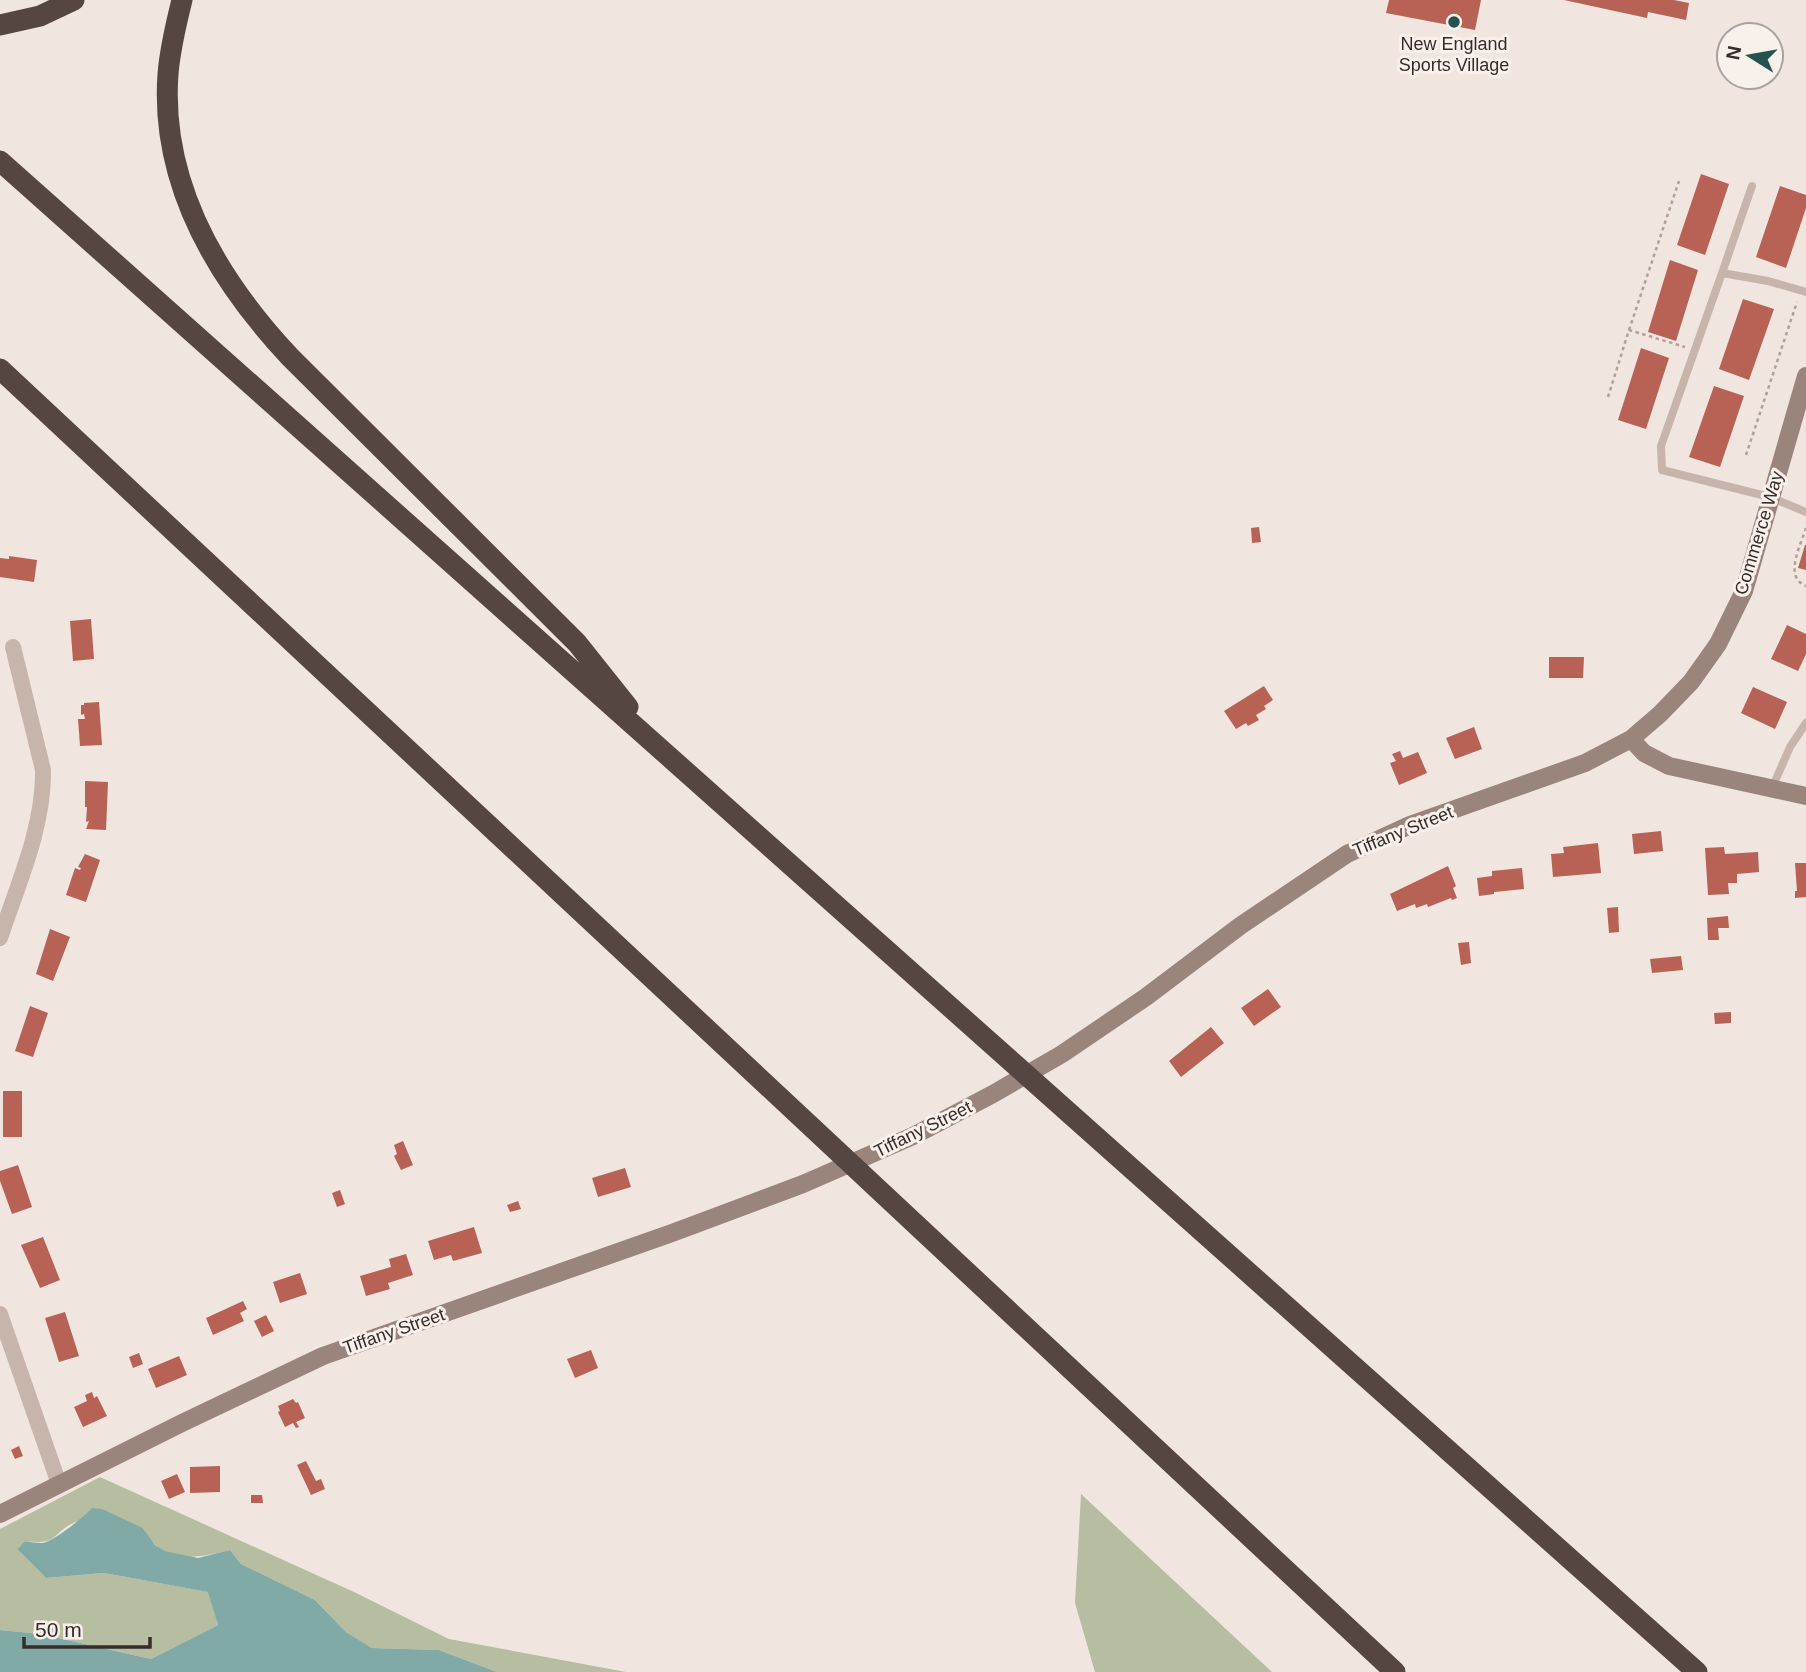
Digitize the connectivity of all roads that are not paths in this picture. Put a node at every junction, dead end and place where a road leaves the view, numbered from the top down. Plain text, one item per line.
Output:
1 (74, 0) edge
2 (183, 0) edge
3 (0, 25) edge
4 (0, 162) edge
5 (1752, 186) dead end
6 (1722, 272) junction
7 (1803, 291) edge
8 (0, 369) edge
9 (1806, 376) edge
10 (1770, 497) junction
11 (1806, 512) edge
12 (13, 646) dead end
13 (1806, 723) edge
14 (1631, 738) junction
15 (667, 755) junction
16 (1772, 789) junction
17 (1806, 796) edge
18 (5, 908) edge
19 (0, 937) edge
20 (0, 1314) edge
21 (59, 1484) junction
22 (0, 1514) edge
23 (1395, 1672) edge
24 (1696, 1672) edge

1 - 3 highway
2 - 15 highway
4 - 15 highway
5 - 6 lane
6 - 7 lane
6 - 10 lane
8 - 23 highway
9 - 10 street, Commerce Way
10 - 11 lane
10 - 14 street, Commerce Way
12 - 18 street
13 - 16 lane
14 - 16 street
14 - 21 street, Tiffany Street
15 - 24 highway
16 - 17 street
18 - 19 street
20 - 21 street
21 - 22 street, Tiffany Street

